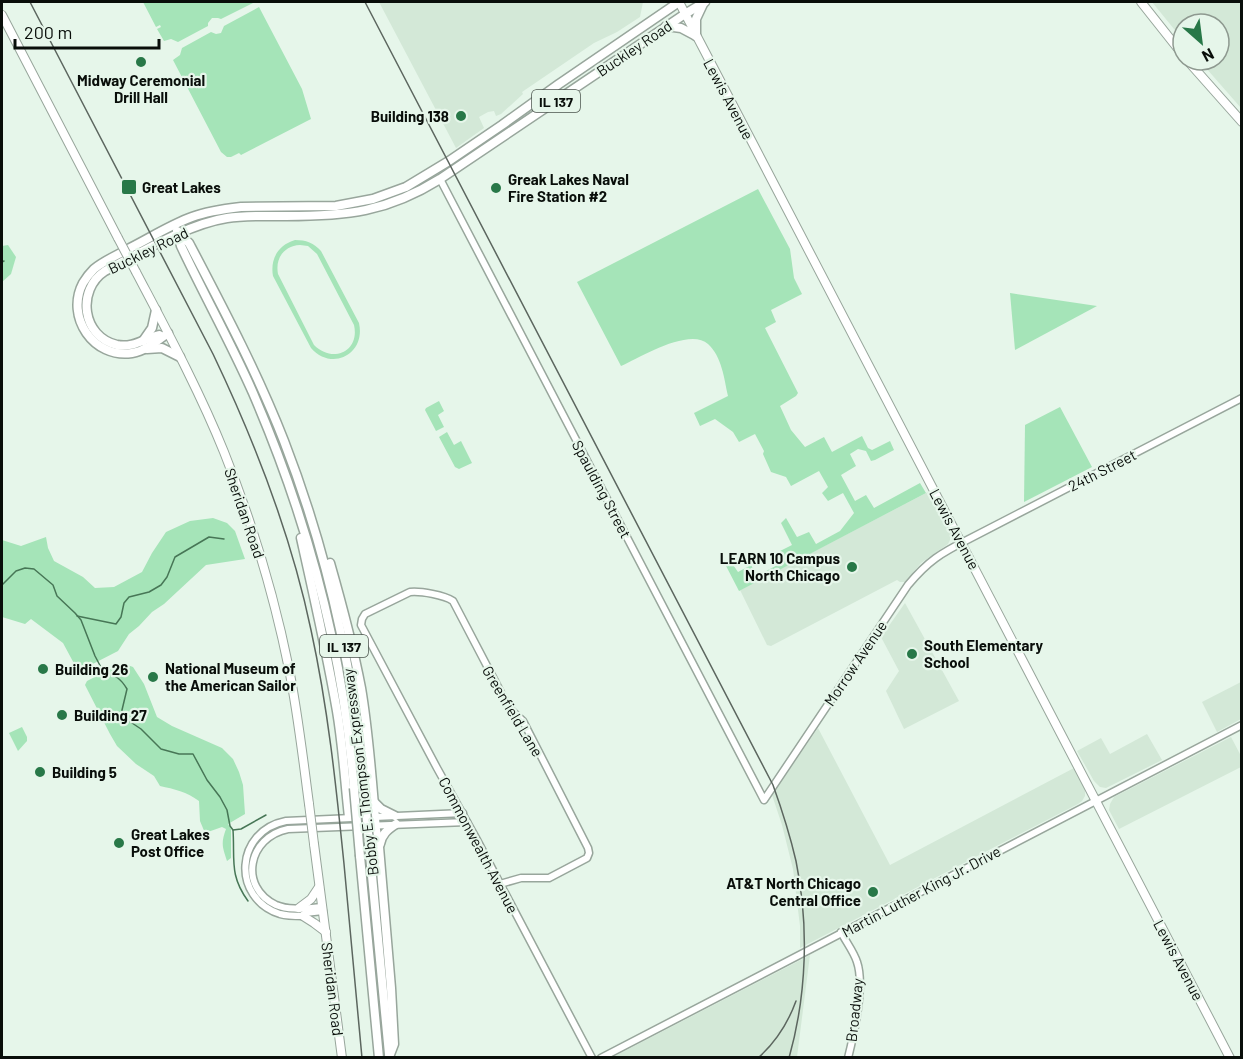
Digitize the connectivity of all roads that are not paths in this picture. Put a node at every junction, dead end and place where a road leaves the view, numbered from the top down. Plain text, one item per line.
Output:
1 (679, 2) edge
2 (704, 2) edge
3 (1141, 2) edge
4 (685, 14) junction
5 (2, 15) edge
6 (666, 26) junction
7 (696, 36) junction
8 (1171, 40) edge
9 (1198, 72) edge
10 (1242, 122) edge
11 (440, 179) junction
12 (174, 225) junction
13 (179, 234) junction
14 (156, 310) junction
15 (168, 333) junction
16 (143, 346) junction
17 (180, 357) junction
18 (1242, 398) edge
19 (307, 507) junction
20 (300, 517) junction
21 (962, 542) junction
22 (365, 634) joint
23 (1242, 725) edge
24 (764, 800) joint
25 (1095, 800) junction
26 (374, 802) junction
27 (463, 813) junction
28 (348, 817) junction
29 (395, 820) junction
30 (375, 821) junction
31 (467, 822) junction
32 (379, 847) junction
33 (500, 884) junction
34 (320, 887) junction
35 (322, 909) junction
36 (301, 912) junction
37 (326, 932) junction
38 (841, 932) junction
39 (342, 1058) edge
40 (379, 1058) edge
41 (390, 1058) edge
42 (592, 1058) edge
43 (601, 1058) edge
44 (848, 1058) edge
45 (1230, 1058) edge

1 - 4 main road, Lewis Avenue
1 - 12 highway, Buckley Road / IL 137
2 - 4 highway, Buckley Road / IL 137
2 - 7 highway
3 - 8 main road
4 - 6 highway, Buckley Road / IL 137
4 - 7 main road, Lewis Avenue
5 - 14 main road, Sheridan Road, bridge
6 - 7 highway
6 - 11 highway, Buckley Road / IL 137
7 - 21 main road, Lewis Avenue
9 - 10 main road
11 - 13 highway, Buckley Road / IL 137
11 - 24 street, Spaulding Street
12 - 13 highway, Bobby E. Thompson Expressway / IL 137
12 - 16 highway, Buckley Road
13 - 16 highway, Buckley Road
13 - 19 highway, Bobby E. Thompson Expressway / IL 137
13 - 20 highway, Bobby E. Thompson Expressway / IL 137
14 - 15 main road, Sheridan Road
14 - 16 highway
15 - 16 highway, Buckley Road
15 - 17 main road, Sheridan Road
16 - 17 highway
17 - 34 main road, Sheridan Road, bridge
18 - 21 street, 24th Street
19 - 26 highway
19 - 41 highway, Bobby E. Thompson Expressway / IL 137, bridge
20 - 28 highway
20 - 40 highway, Bobby E. Thompson Expressway / IL 137, bridge
21 - 24 street, Morrow Avenue
21 - 25 main road, Lewis Avenue
22 - 27 street, Commonwealth Avenue
22 - 33 street, Greenfield Lane
23 - 25 street, Martin Luther King Jr. Drive
25 - 38 street, Martin Luther King Jr. Drive
25 - 45 main road, Lewis Avenue
26 - 29 highway
26 - 30 highway
27 - 29 street
27 - 31 street, Commonwealth Avenue
28 - 30 street
28 - 36 street
29 - 30 street
29 - 31 street
29 - 32 highway
30 - 32 highway
30 - 36 street
31 - 33 street, Commonwealth Avenue
32 - 41 highway
33 - 42 street, Commonwealth Avenue
34 - 35 main road, Sheridan Road
34 - 36 main road
35 - 36 street
35 - 37 main road, Sheridan Road
36 - 37 main road
37 - 39 main road, Sheridan Road
38 - 43 street, Martin Luther King Jr. Drive
38 - 44 street, Broadway

